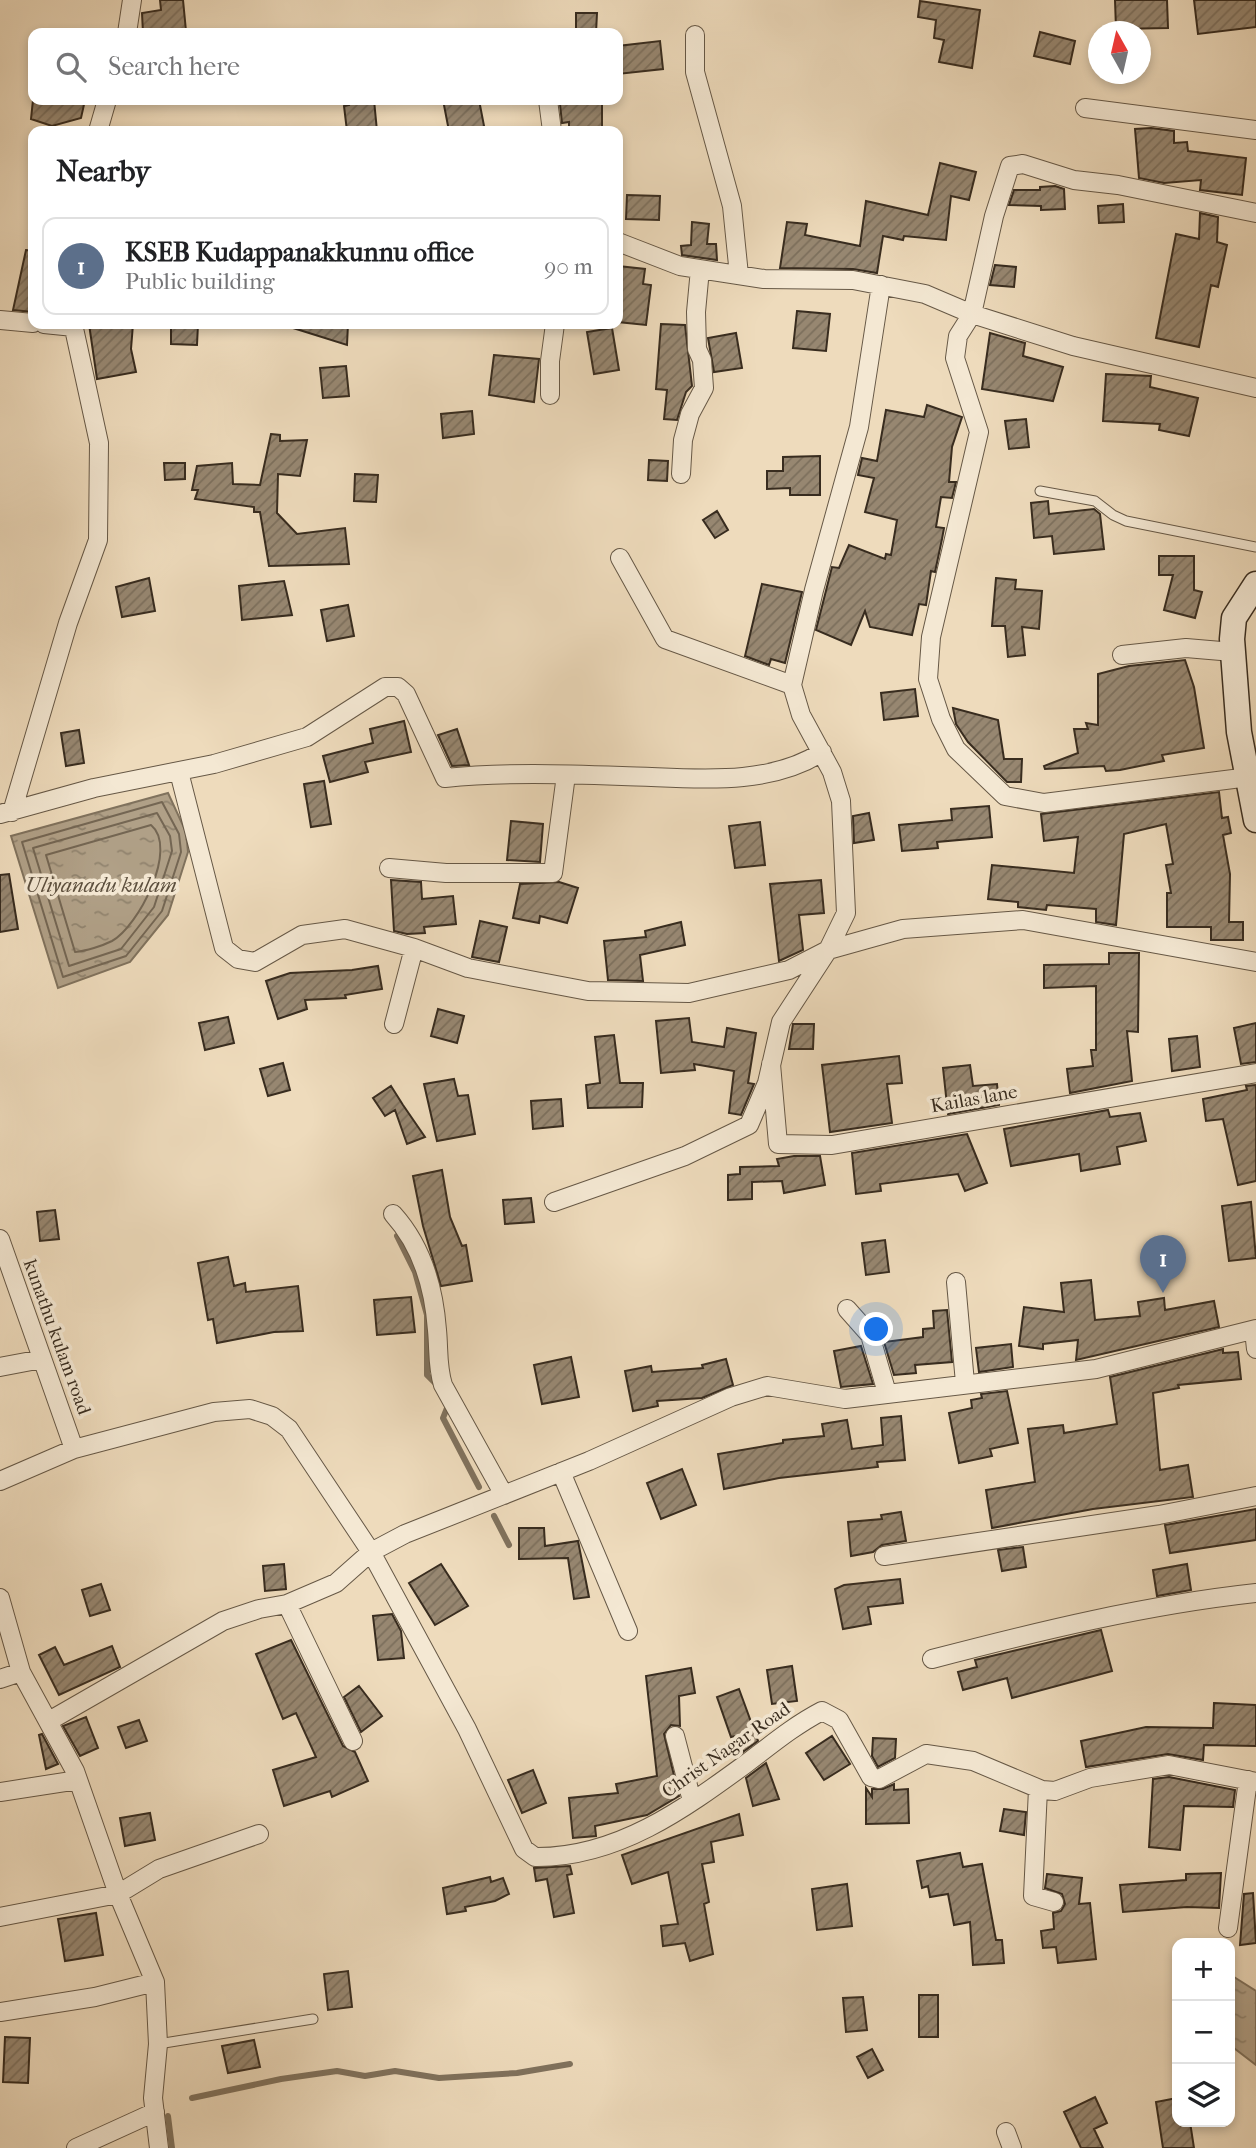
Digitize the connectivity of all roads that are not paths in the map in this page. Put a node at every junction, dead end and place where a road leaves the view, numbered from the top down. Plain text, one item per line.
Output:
1 (132, 0) edge
2 (128, 28) edge
3 (695, 35) dead end
4 (106, 105) edge
5 (549, 105) edge
6 (1085, 108) dead end
7 (99, 126) edge
8 (551, 126) edge
9 (1256, 130) edge
10 (1256, 213) edge
11 (623, 244) edge
12 (700, 269) junction
13 (738, 275) junction
14 (881, 285) junction
15 (972, 314) junction
16 (0, 320) edge
17 (28, 323) edge
18 (75, 329) edge
19 (554, 329) edge
20 (1256, 388) edge
21 (550, 395) dead end
22 (681, 474) dead end
23 (1040, 491) dead end
24 (1256, 547) edge
25 (620, 558) dead end
26 (1256, 584) edge
27 (1233, 652) junction
28 (1122, 655) dead end
29 (792, 685) junction
30 (822, 752) junction
31 (179, 772) junction
32 (566, 775) junction
33 (1249, 777) junction
34 (6, 813) edge
35 (1256, 820) edge
36 (389, 868) dead end
37 (414, 948) junction
38 (828, 950) junction
39 (1256, 962) edge
40 (394, 1024) dead end
41 (771, 1064) junction
42 (1256, 1073) edge
43 (554, 1202) dead end
44 (393, 1214) dead end
45 (0, 1239) edge
46 (956, 1282) dead end
47 (847, 1309) dead end
48 (1255, 1330) edge
49 (1256, 1349) edge
50 (43, 1359) junction
51 (0, 1367) edge
52 (965, 1383) junction
53 (887, 1393) junction
54 (74, 1449) junction
55 (561, 1472) junction
56 (0, 1481) edge
57 (504, 1494) junction
58 (1256, 1496) edge
59 (371, 1552) junction
60 (884, 1556) dead end
61 (1256, 1593) edge
62 (0, 1598) edge
63 (287, 1604) junction
64 (628, 1631) dead end
65 (932, 1658) dead end
66 (21, 1672) junction
67 (0, 1679) edge
68 (49, 1721) junction
69 (675, 1736) dead end
70 (353, 1741) dead end
71 (78, 1780) junction
72 (1252, 1781) edge
73 (1038, 1788) junction
74 (0, 1792) edge
75 (692, 1801) junction
76 (259, 1834) dead end
77 (118, 1894) junction
78 (1054, 1902) dead end
79 (0, 1917) edge
80 (1228, 1928) dead end
81 (155, 1982) junction
82 (0, 2012) edge
83 (313, 2019) dead end
84 (158, 2044) junction
85 (155, 2112) junction
86 (76, 2148) edge
87 (159, 2148) edge

1 - 2 street
3 - 13 street
4 - 7 street
5 - 8 street
6 - 9 street
10 - 15 street
11 - 12 street
12 - 13 street
12 - 22 street
13 - 14 street
14 - 15 street
14 - 29 street
15 - 20 street
15 - 33 street
16 - 17 street
18 - 34 street
19 - 21 street
23 - 24 lane
25 - 29 street
26 - 27 main road
27 - 28 street
27 - 33 main road
29 - 30 street
30 - 32 street
30 - 38 street
31 - 32 street
31 - 34 street
31 - 37 street
32 - 36 street
33 - 35 main road
37 - 38 street
37 - 40 street
38 - 39 street
38 - 41 street
41 - 42 street, Kailas lane
41 - 43 street
44 - 57 street
45 - 50 street, kunathu kulam road
46 - 52 street
47 - 53 street
48 - 49 street
48 - 52 street
50 - 51 street
50 - 54 street, kunathu kulam road
52 - 53 street
53 - 55 street
54 - 56 street, Christ Nagar Road
54 - 59 street, Christ Nagar Road
55 - 57 street
55 - 64 street
57 - 59 street
58 - 60 street
59 - 63 street
59 - 75 street, Christ Nagar Road
61 - 65 street
62 - 66 street
63 - 68 street
63 - 70 street
66 - 67 street
66 - 68 street
68 - 71 street
69 - 75 street
71 - 74 street
71 - 77 street
72 - 73 street, Christ Nagar Road
72 - 80 street
73 - 75 street, Christ Nagar Road
73 - 78 street
76 - 77 street
77 - 79 street
77 - 81 street
81 - 82 street
81 - 84 street
83 - 84 lane
84 - 85 street
85 - 86 street
85 - 87 street

